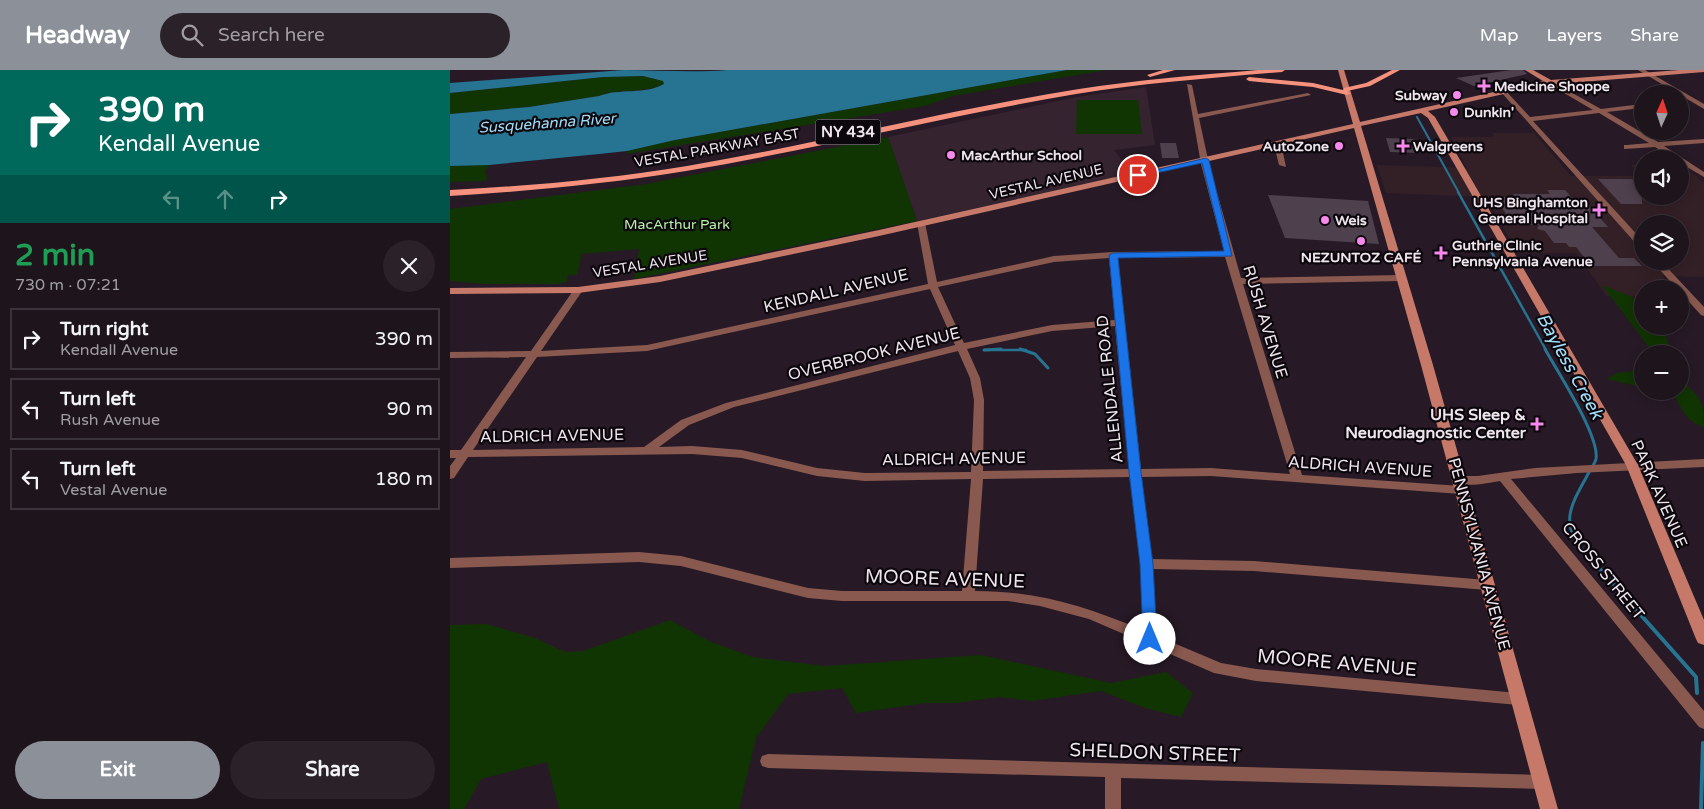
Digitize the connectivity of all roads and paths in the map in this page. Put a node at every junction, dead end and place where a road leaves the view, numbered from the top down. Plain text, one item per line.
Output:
1 (1172, 70) edge
2 (1246, 70) edge
3 (1282, 70) edge
4 (1397, 70) edge
5 (1528, 70) edge
6 (1641, 70) edge
7 (1704, 70) edge
8 (1341, 71) edge
9 (1648, 74) junction
10 (1190, 82) junction
11 (1549, 82) junction
12 (1088, 87) junction
13 (1347, 91) junction
14 (1504, 92) junction
15 (1308, 95) dead end
16 (1693, 100) junction
17 (1689, 101) edge
18 (1634, 107) edge
19 (1704, 107) edge
20 (1422, 110) junction
21 (1600, 111) junction
22 (1195, 117) junction
23 (1529, 119) junction
24 (1358, 125) junction
25 (1704, 141) edge
26 (1658, 144) junction
27 (1273, 145) junction
28 (1627, 147) dead end
29 (1206, 160) junction
30 (1283, 165) dead end
31 (1704, 175) edge
32 (450, 188) edge
33 (450, 193) edge
34 (921, 223) junction
35 (1634, 236) edge
36 (1229, 254) junction
37 (1113, 255) junction
38 (1664, 270) edge
39 (1401, 278) junction
40 (1237, 281) junction
41 (933, 285) junction
42 (578, 290) junction
43 (450, 291) edge
44 (1704, 313) edge
45 (1120, 323) junction
46 (962, 348) junction
47 (533, 354) junction
48 (450, 355) edge
49 (648, 450) junction
50 (450, 454) edge
51 (464, 454) junction
52 (1704, 463) edge
53 (1632, 465) junction
54 (1135, 472) junction
55 (450, 475) edge
56 (977, 476) junction
57 (1297, 478) junction
58 (1504, 478) junction
59 (1460, 485) junction
60 (450, 563) edge
61 (1146, 564) junction
62 (1487, 585) junction
63 (968, 594) junction
64 (1150, 639) junction
65 (1704, 639) edge
66 (1518, 699) junction
67 (1704, 722) edge
68 (768, 761) dead end
69 (1113, 772) junction
70 (1541, 782) junction
71 (1113, 809) edge
72 (1549, 809) edge

1 - 12 main road
2 - 12 main road, VESTAL PARKWAY EAST / NY 434
3 - 10 main road, VESTAL PARKWAY EAST / NY 434
4 - 13 main road
5 - 11 street
6 - 9 street
7 - 9 street, VESTAL AVENUE
8 - 13 street, PENNSYLVANIA AVENUE
9 - 11 street, VESTAL AVENUE
9 - 16 street
10 - 13 main road
10 - 22 street, RUSH AVENUE
10 - 33 main road, VESTAL PARKWAY EAST / NY 434
11 - 14 street, VESTAL AVENUE
11 - 21 street
12 - 32 main road, VESTAL PARKWAY EAST / NY 434
13 - 24 street, PENNSYLVANIA AVENUE
14 - 20 street, VESTAL AVENUE
14 - 23 street
15 - 22 street
16 - 17 street
16 - 19 street
18 - 21 street
20 - 24 street, VESTAL AVENUE
20 - 53 street, PARK AVENUE
21 - 23 street
21 - 26 street
22 - 29 street, RUSH AVENUE
23 - 35 street
24 - 27 street, VESTAL AVENUE
24 - 39 street, PENNSYLVANIA AVENUE
25 - 26 street
26 - 28 street
26 - 31 street
27 - 29 street, VESTAL AVENUE
27 - 30 street
29 - 34 street, VESTAL AVENUE
29 - 36 street, RUSH AVENUE
34 - 41 street
34 - 42 street, VESTAL AVENUE
36 - 37 street, KENDALL AVENUE
36 - 40 street, RUSH AVENUE
37 - 41 street, KENDALL AVENUE
37 - 45 street, ALLENDALE ROAD
38 - 44 street
39 - 40 street
39 - 59 street, PENNSYLVANIA AVENUE
40 - 57 street, RUSH AVENUE
41 - 46 street
41 - 47 street, KENDALL AVENUE
42 - 43 street, VESTAL AVENUE
42 - 47 street
45 - 46 street, OVERBROOK AVENUE
45 - 54 street, ALLENDALE ROAD
46 - 49 street, OVERBROOK AVENUE
46 - 56 street
47 - 48 street, KENDALL AVENUE
47 - 51 street
49 - 51 street, ALDRICH AVENUE
49 - 56 street, ALDRICH AVENUE
50 - 51 street, ALDRICH AVENUE
51 - 55 street
52 - 53 street
53 - 58 street
53 - 65 street, PARK AVENUE
54 - 56 street, ALDRICH AVENUE
54 - 57 street, ALDRICH AVENUE
54 - 61 street, ALLENDALE ROAD
56 - 63 street
57 - 59 street, ALDRICH AVENUE
58 - 59 street
58 - 67 street, CROSS STREET
59 - 62 street, PENNSYLVANIA AVENUE
60 - 63 street, MOORE AVENUE
61 - 62 street
61 - 64 street, ALLENDALE ROAD
62 - 66 street, PENNSYLVANIA AVENUE
63 - 64 street, MOORE AVENUE
64 - 66 street, MOORE AVENUE
66 - 70 street, PENNSYLVANIA AVENUE
68 - 69 street, SHELDON STREET
69 - 70 street, SHELDON STREET
69 - 71 street
70 - 72 street, PENNSYLVANIA AVENUE

